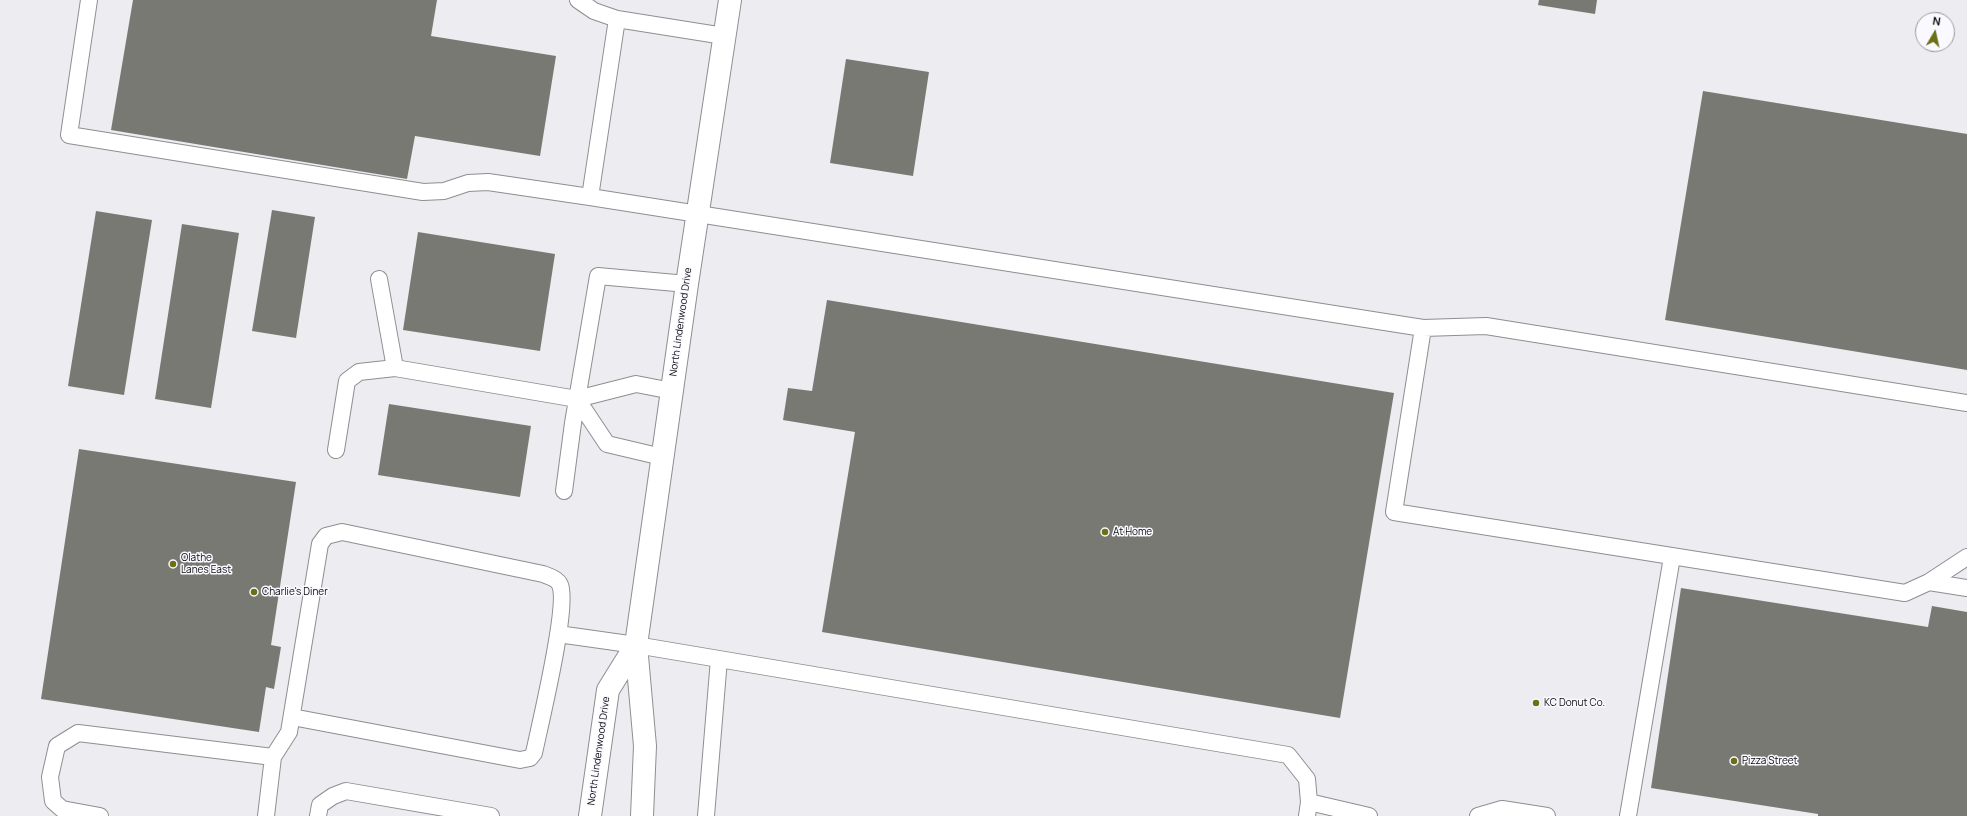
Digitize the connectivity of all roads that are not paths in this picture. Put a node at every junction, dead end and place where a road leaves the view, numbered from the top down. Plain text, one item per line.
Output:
1 (88, 0) edge
2 (578, 0) edge
3 (730, 0) edge
4 (617, 18) junction
5 (724, 36) junction
6 (590, 197) junction
7 (697, 213) junction
8 (379, 279) dead end
9 (687, 284) junction
10 (1423, 328) junction
11 (395, 368) junction
12 (672, 391) junction
13 (577, 399) junction
14 (1967, 403) edge
15 (336, 450) dead end
16 (662, 457) junction
17 (564, 491) dead end
18 (1672, 557) junction
19 (1967, 557) edge
20 (1929, 582) junction
21 (1967, 588) edge
22 (558, 634) junction
23 (636, 645) junction
24 (719, 659) junction
25 (292, 717) junction
26 (273, 757) junction
27 (1308, 809) edge
28 (100, 816) edge
29 (266, 816) edge
30 (318, 816) edge
31 (491, 816) edge
32 (590, 816) edge
33 (642, 816) edge
34 (706, 816) edge
35 (1370, 816) edge
36 (1478, 816) edge
37 (1547, 816) edge
38 (1628, 816) edge

1 - 6 lane
2 - 4 lane
3 - 5 street, North Lindenwood Drive
4 - 5 lane
4 - 6 lane
5 - 7 street, North Lindenwood Drive
6 - 7 lane
7 - 9 street, North Lindenwood Drive
7 - 10 lane
8 - 11 lane
9 - 12 street, North Lindenwood Drive
9 - 13 lane
10 - 14 lane
10 - 18 lane
11 - 13 lane
11 - 15 lane
12 - 13 lane
12 - 16 street, North Lindenwood Drive
13 - 16 lane
13 - 17 lane
16 - 23 street, North Lindenwood Drive
18 - 20 lane
18 - 38 lane
19 - 20 lane
20 - 21 lane
22 - 23 lane
22 - 25 lane
22 - 25 lane
23 - 24 lane
23 - 32 street, North Lindenwood Drive
23 - 33 street, North Lindenwood Drive
24 - 27 lane
24 - 34 lane
25 - 26 lane
26 - 28 lane
26 - 29 lane
27 - 35 lane
30 - 31 lane
36 - 37 lane

